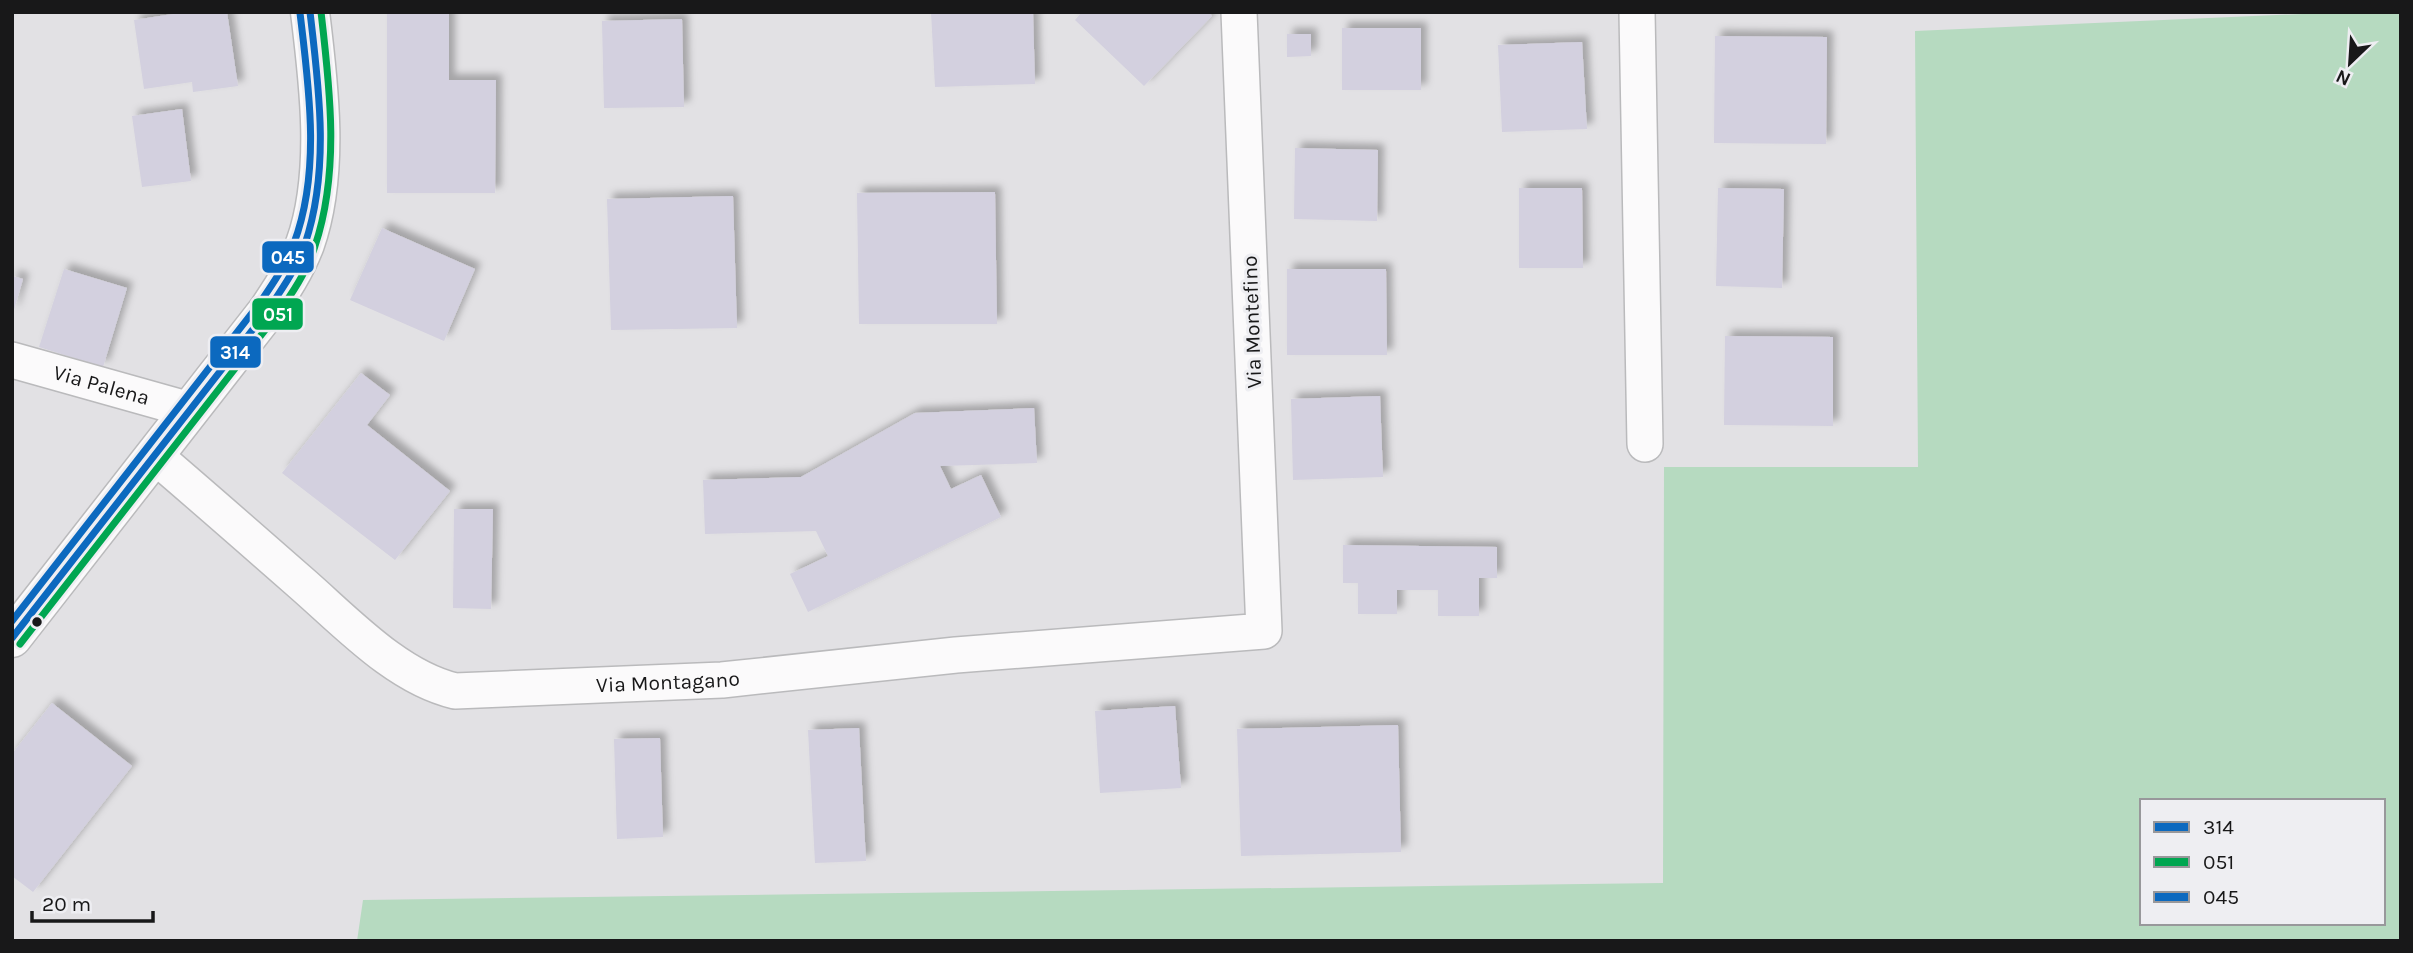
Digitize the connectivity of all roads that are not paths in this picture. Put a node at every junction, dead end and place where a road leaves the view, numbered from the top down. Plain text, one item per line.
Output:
1 (310, 12) edge
2 (1239, 12) edge
3 (1637, 12) edge
4 (12, 360) edge
5 (190, 410) junction
6 (1645, 444) dead end
7 (155, 455) junction
8 (1264, 631) joint
9 (12, 638) edge

1 - 5 street
2 - 8 street, Via Montefino
3 - 6 street
4 - 5 street, Via Palena
5 - 7 street
7 - 8 street, Via Montagano
7 - 9 street

